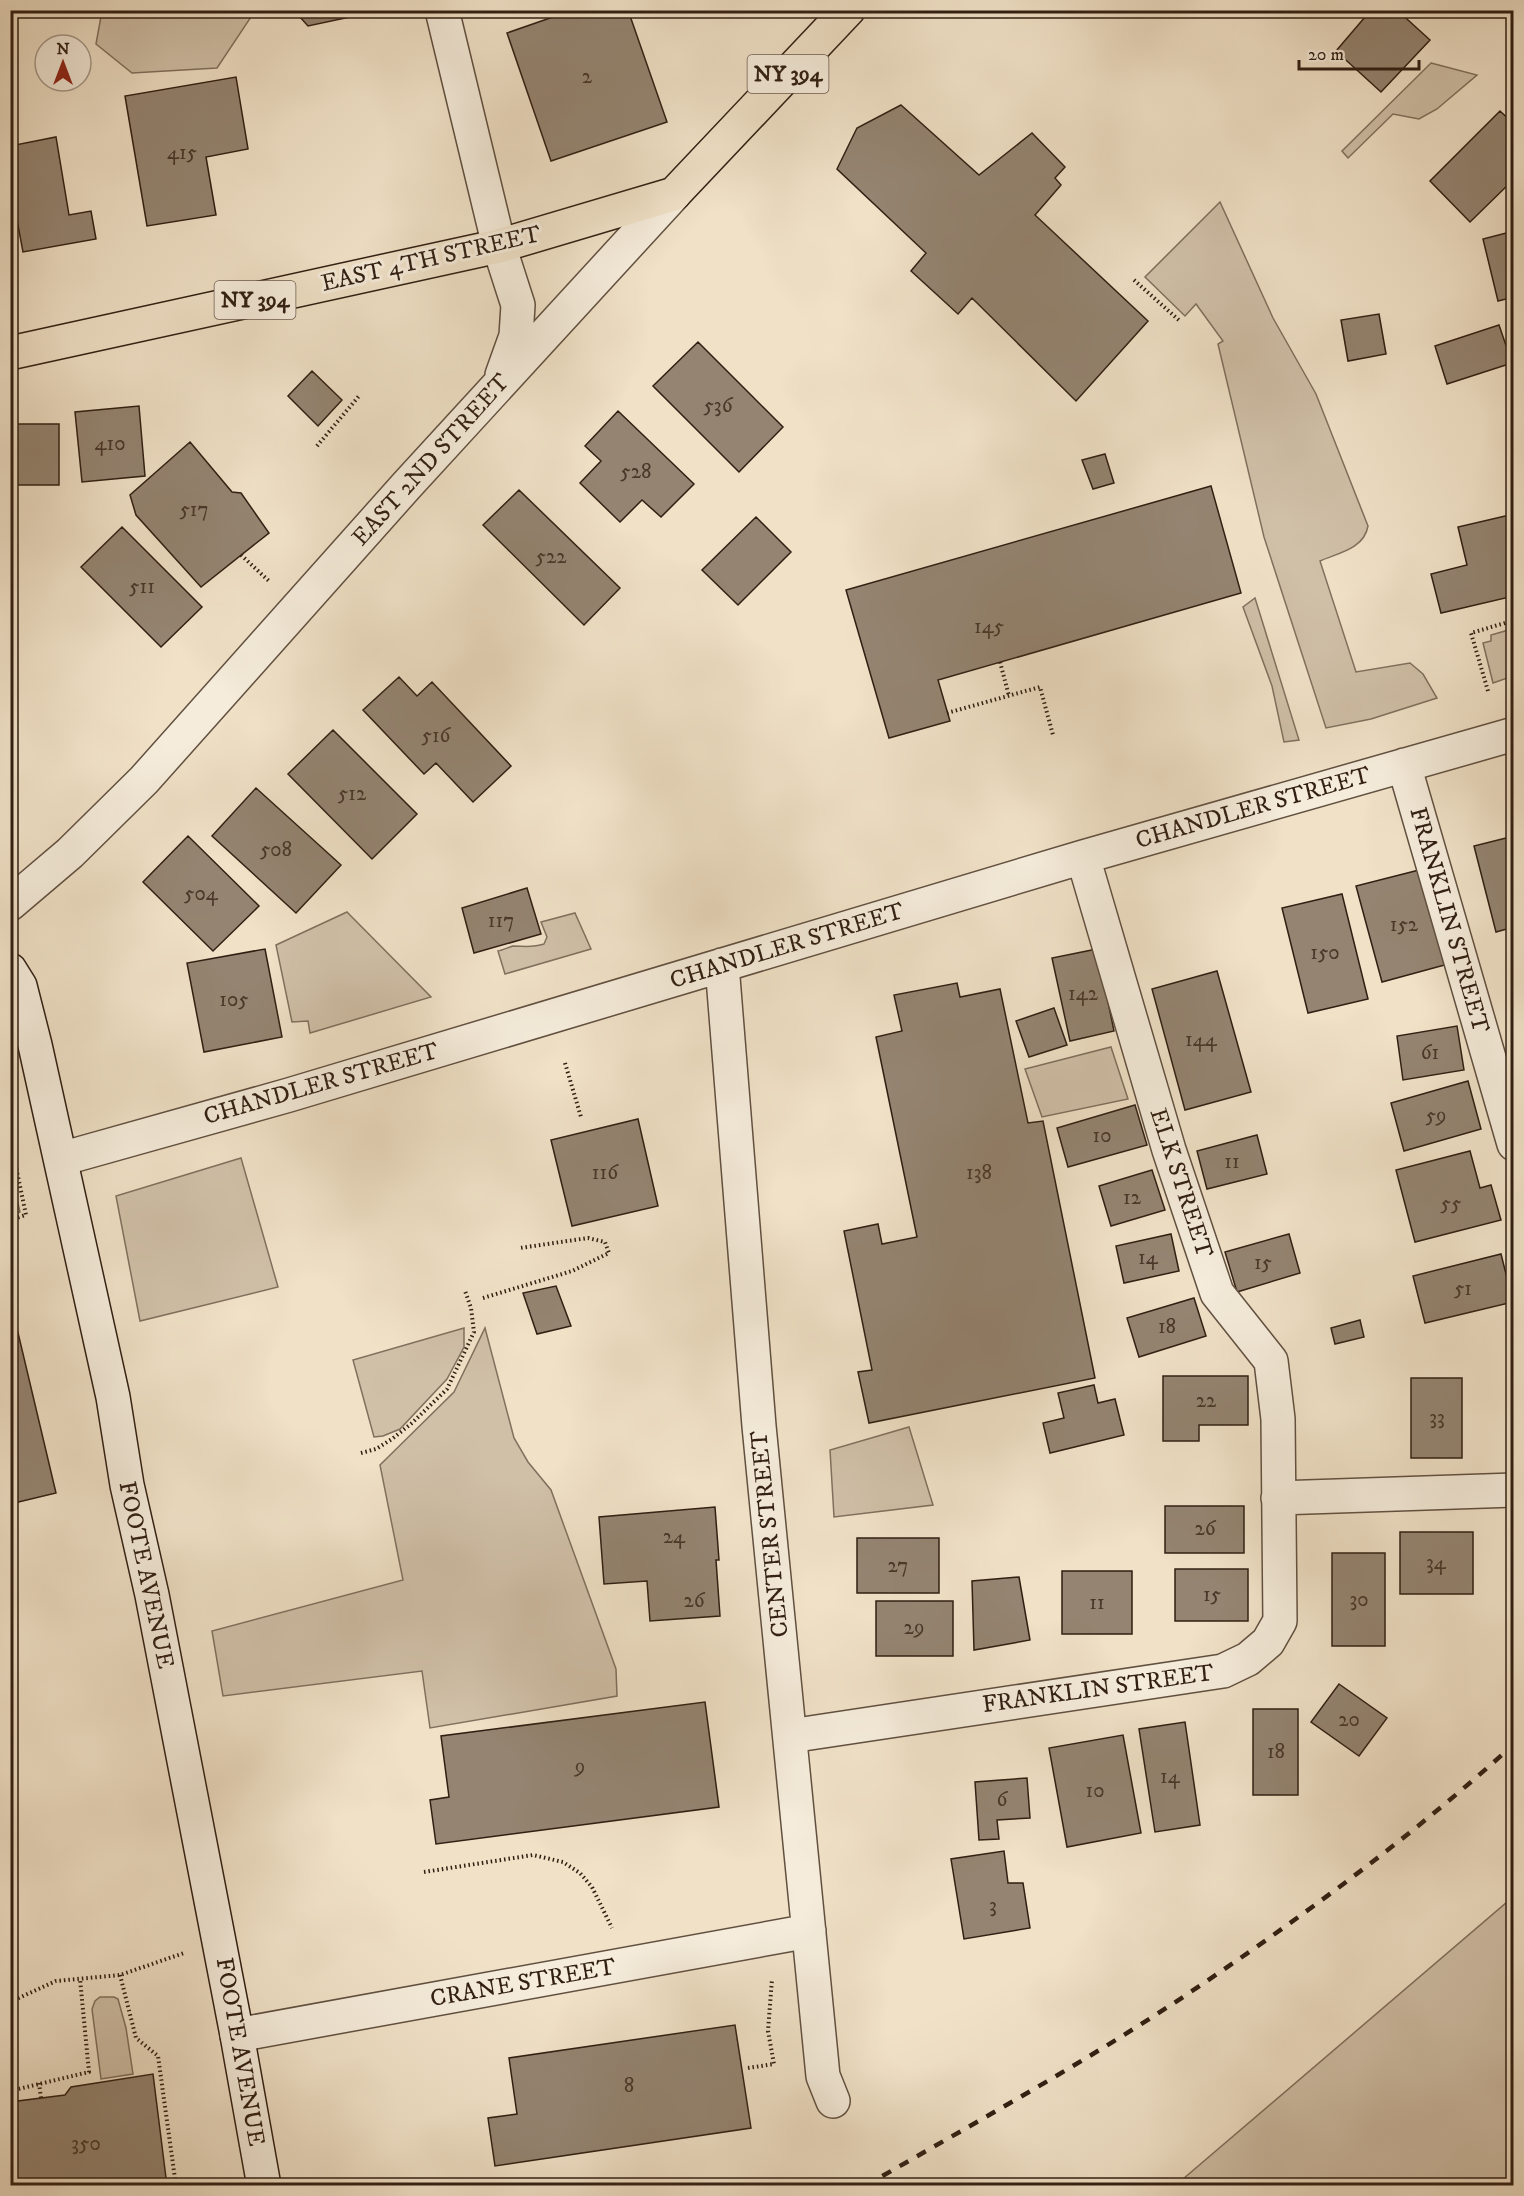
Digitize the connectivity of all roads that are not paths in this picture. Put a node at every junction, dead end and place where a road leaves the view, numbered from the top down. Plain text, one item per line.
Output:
1 (442, 10) edge
2 (848, 10) edge
3 (674, 194) junction
4 (499, 246) junction
5 (10, 354) edge
6 (497, 388) junction
7 (1514, 734) edge
8 (1404, 765) junction
9 (1083, 857) junction
10 (10, 904) edge
11 (722, 965) junction
12 (10, 970) edge
13 (1514, 1144) edge
14 (61, 1158) junction
15 (1514, 1490) edge
16 (1278, 1498) junction
17 (790, 1736) junction
18 (809, 1931) junction
19 (237, 2035) junction
20 (833, 2101) dead end
21 (264, 2186) edge

1 - 4 street
2 - 3 main road, EAST 2ND STREET / NY 394
3 - 4 main road, EAST 4TH STREET / NY 394
3 - 6 street, EAST 2ND STREET
4 - 5 main road, EAST 4TH STREET / NY 394
4 - 6 street
6 - 10 street, EAST 2ND STREET
7 - 8 street, CHANDLER STREET
8 - 9 street, CHANDLER STREET
8 - 13 street, FRANKLIN STREET
9 - 11 street, CHANDLER STREET
9 - 16 street, ELK STREET
11 - 14 street, CHANDLER STREET
11 - 17 street, CENTER STREET
12 - 14 street, FOOTE AVENUE
14 - 19 street, FOOTE AVENUE
15 - 16 street
16 - 17 street, FRANKLIN STREET
17 - 18 street, CENTER STREET
18 - 19 street, CRANE STREET
18 - 20 street, CENTER STREET
19 - 21 street, FOOTE AVENUE

